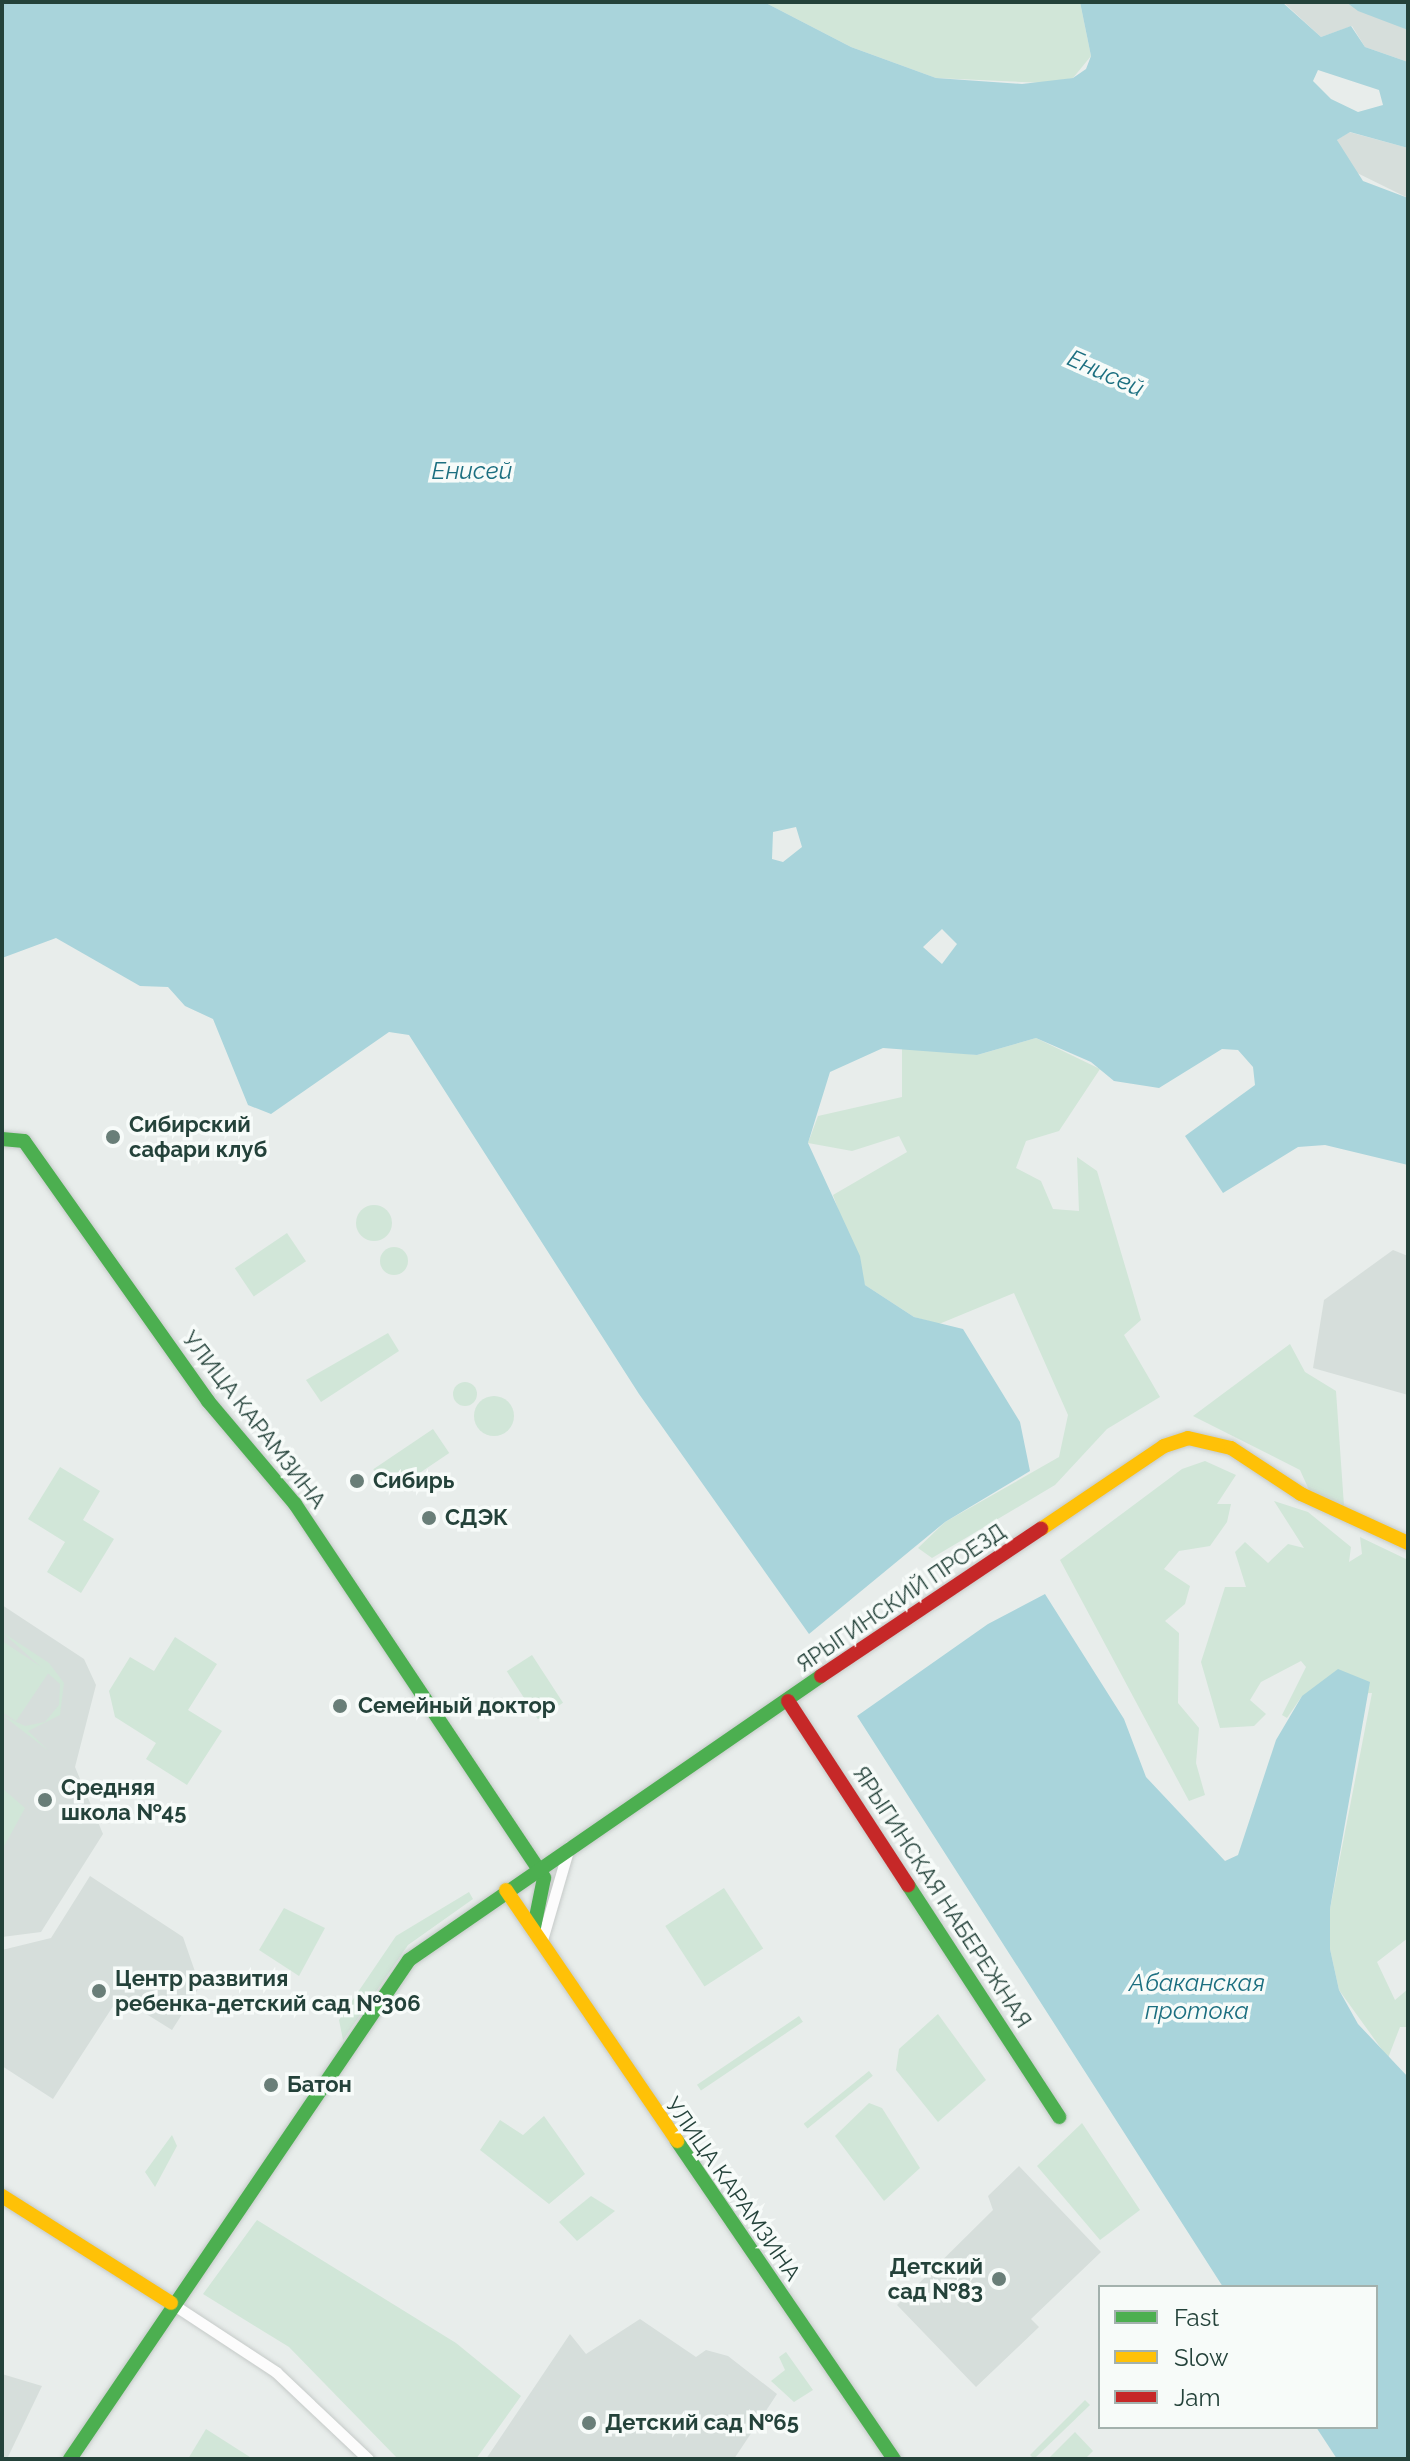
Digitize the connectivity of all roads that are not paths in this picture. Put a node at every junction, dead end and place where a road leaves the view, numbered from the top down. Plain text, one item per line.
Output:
1 (2, 1139) edge
2 (1408, 1543) edge
3 (788, 1701) junction
4 (569, 1847) junction
5 (537, 1869) junction
6 (506, 1890) junction
7 (538, 1933) junction
8 (1059, 2117) dead end
9 (2, 2196) edge
10 (171, 2303) junction
11 (70, 2459) edge
12 (368, 2459) edge
13 (894, 2459) edge

1 - 5 street, УЛИЦА КАРАМЗИНА
2 - 3 street, ЯРЫГИНСКИЙ ПРОЕЗД
3 - 4 street, ЯРЫГИНСКИЙ ПРОЕЗД
3 - 8 street, ЯРЫГИНСКАЯ НАБЕРЕЖНАЯ
4 - 5 street, ЯРЫГИНСКИЙ ПРОЕЗД
4 - 7 street
5 - 6 street, ЯРЫГИНСКИЙ ПРОЕЗД
5 - 7 street
6 - 7 street, УЛИЦА КАРАМЗИНА
6 - 10 street, ЯРЫГИНСКИЙ ПРОЕЗД
7 - 13 street, УЛИЦА КАРАМЗИНА
9 - 10 street
10 - 11 street, ЯРЫГИНСКИЙ ПРОЕЗД
10 - 12 street

